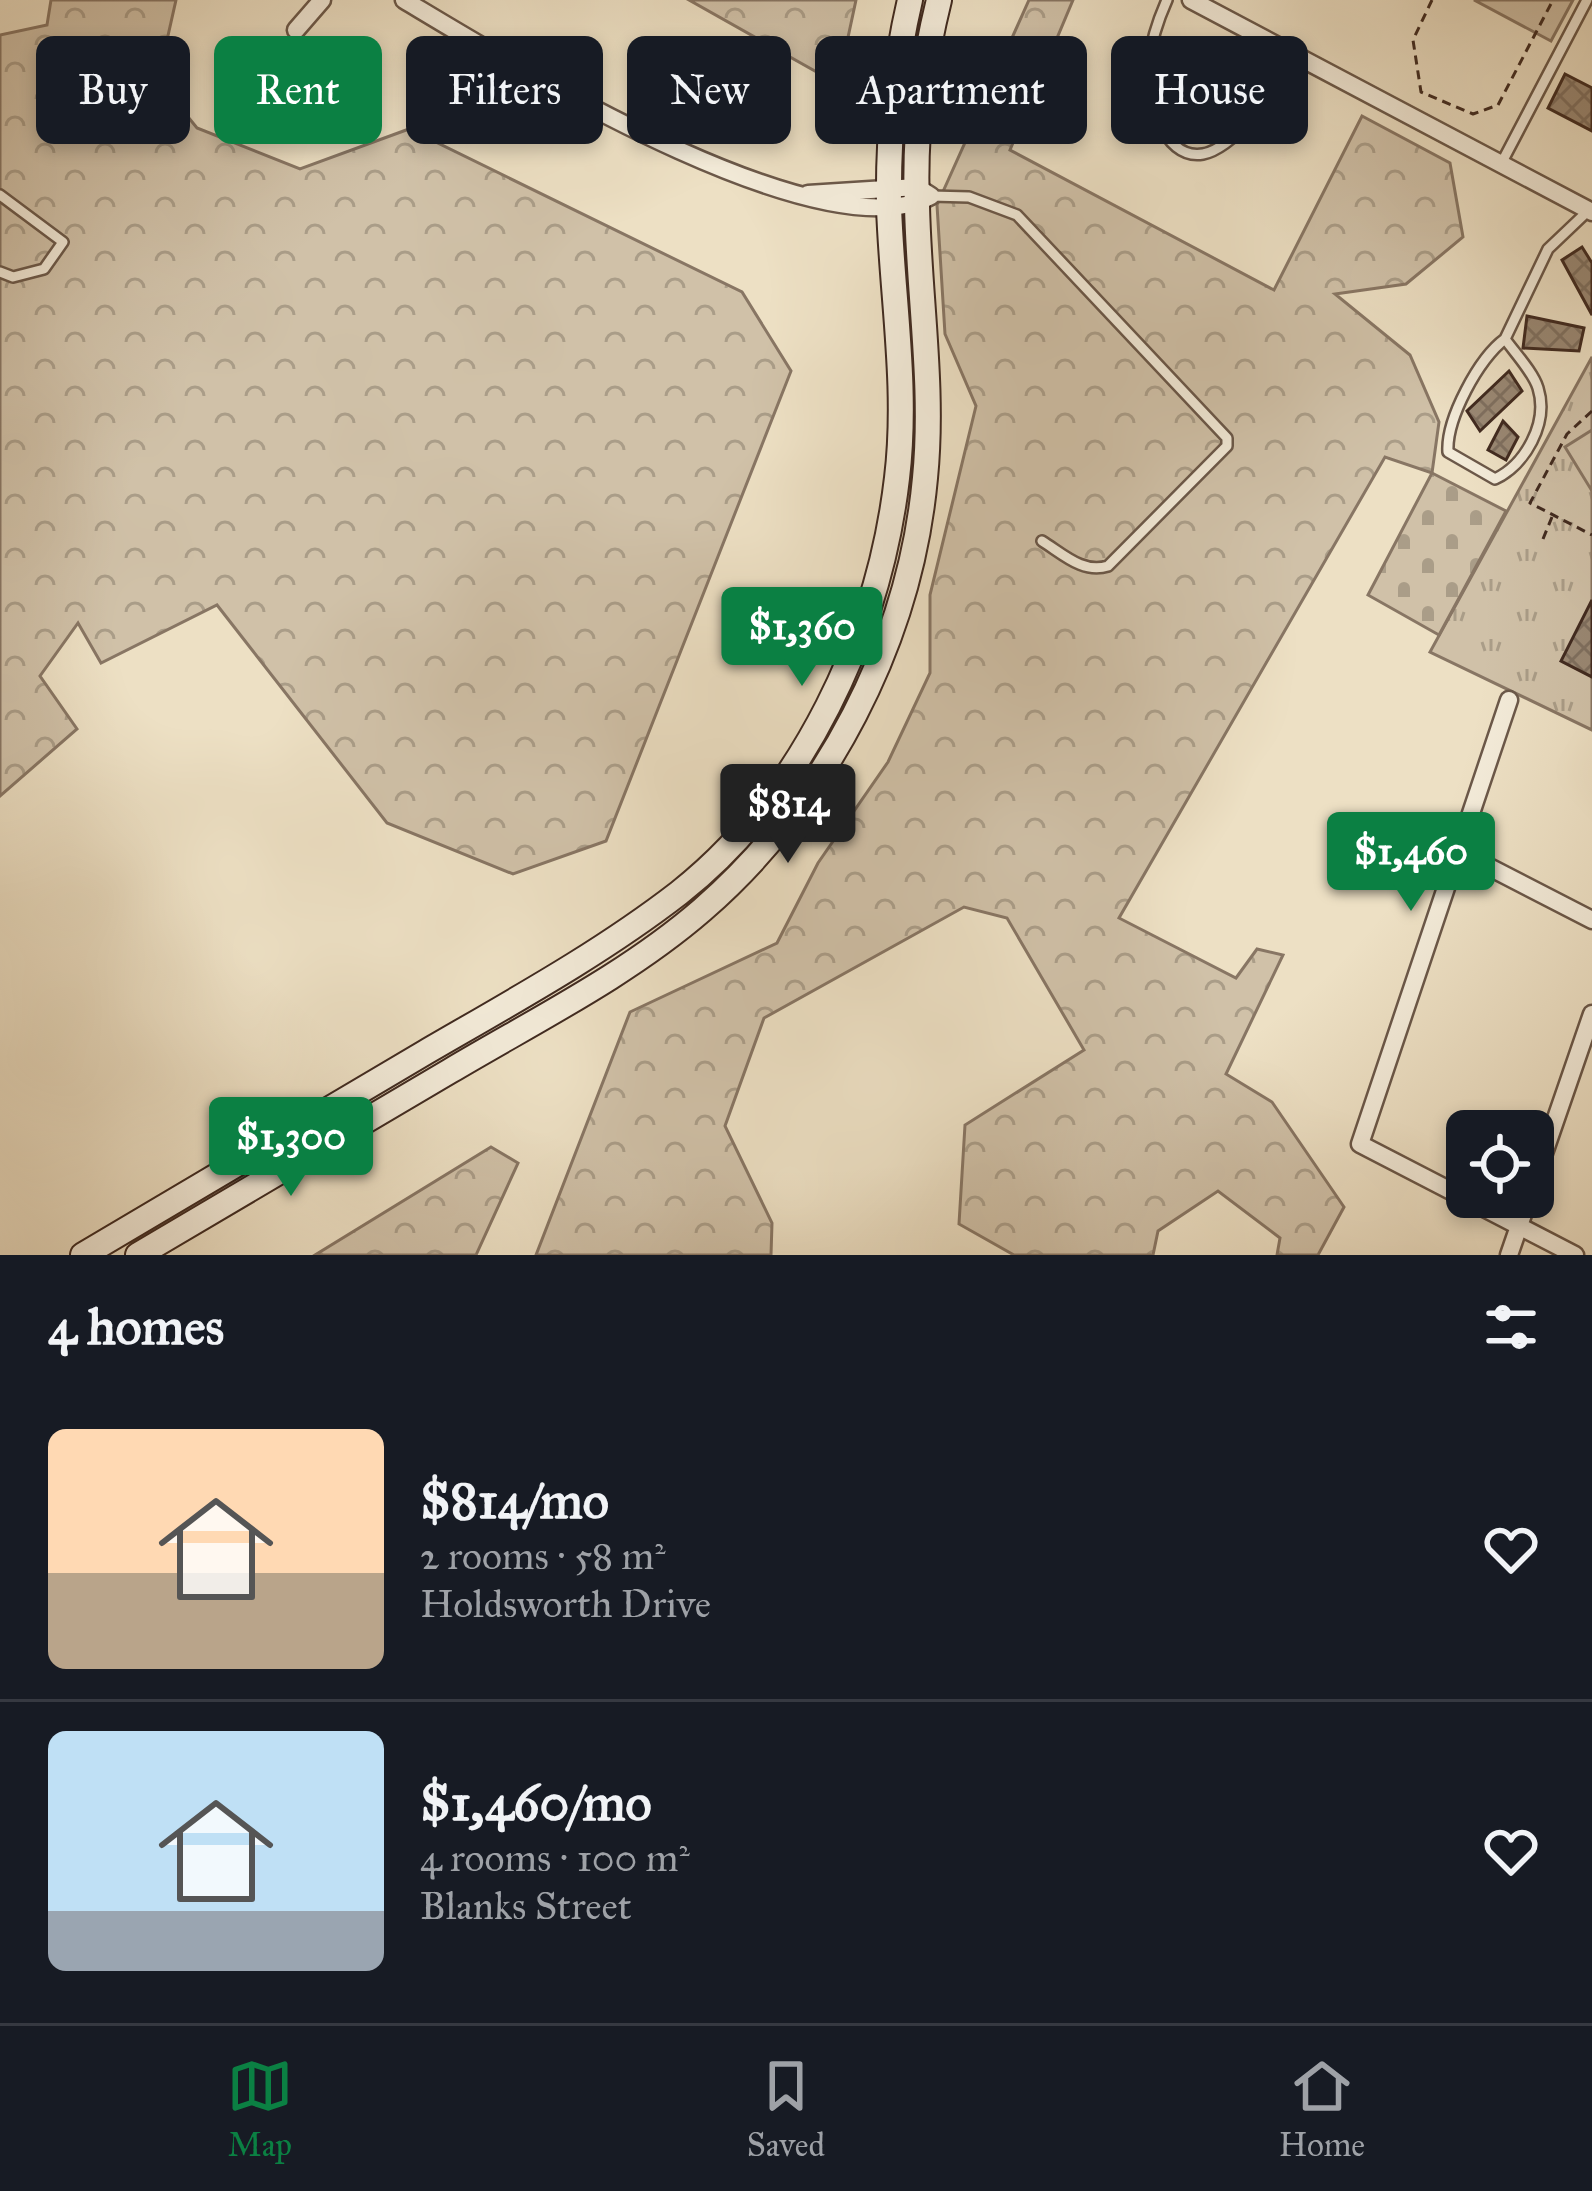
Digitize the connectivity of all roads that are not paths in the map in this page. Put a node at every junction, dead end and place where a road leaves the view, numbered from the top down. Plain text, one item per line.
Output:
1 (322, 0) edge
2 (404, 0) edge
3 (910, 0) edge
4 (938, 0) edge
5 (1167, 0) edge
6 (1191, 0) edge
7 (1587, 0) edge
8 (296, 30) dead end
9 (1156, 36) edge
10 (1259, 36) edge
11 (1308, 62) edge
12 (1173, 144) edge
13 (1221, 144) edge
14 (1501, 164) junction
15 (0, 195) edge
16 (890, 196) junction
17 (921, 196) junction
18 (1591, 211) edge
19 (0, 272) edge
20 (1505, 339) junction
21 (1042, 541) dead end
22 (1509, 700) dead end
23 (1460, 853) junction
24 (1592, 920) edge
25 (1592, 1014) edge
26 (321, 1114) junction
27 (1554, 1124) edge
28 (334, 1139) junction
29 (1522, 1218) edge
30 (1519, 1226) junction
31 (83, 1255) edge
32 (138, 1255) edge
33 (1509, 1255) edge
34 (1575, 1255) edge

1 - 8 street
2 - 16 street
3 - 16 main road
4 - 17 main road
5 - 9 lane
6 - 10 street
7 - 14 lane
11 - 14 street
12 - 13 lane
14 - 18 street
15 - 19 lane
16 - 17 street
16 - 26 main road
17 - 21 lane
17 - 28 main road
18 - 20 lane
20 - 20 lane
22 - 23 street
23 - 24 street
23 - 30 street
25 - 27 street
26 - 28 main road
26 - 31 main road
28 - 32 main road
29 - 30 street
30 - 33 street
30 - 34 street

